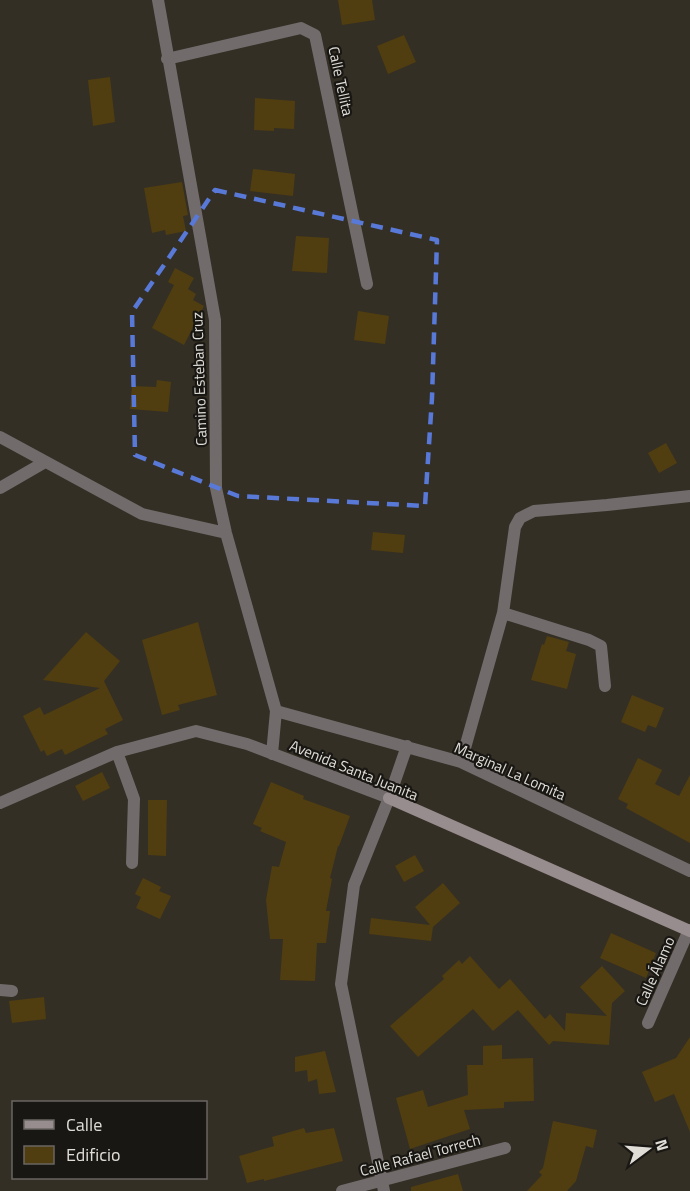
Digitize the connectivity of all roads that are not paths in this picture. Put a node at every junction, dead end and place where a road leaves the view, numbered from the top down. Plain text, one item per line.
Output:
1 (158, 0) edge
2 (167, 59) junction
3 (367, 284) dead end
4 (0, 437) edge
5 (45, 462) junction
6 (0, 488) edge
7 (690, 496) edge
8 (226, 533) junction
9 (502, 613) junction
10 (605, 686) dead end
11 (276, 711) junction
12 (407, 746) junction
13 (117, 752) junction
14 (272, 754) junction
15 (461, 762) junction
16 (389, 798) junction
17 (0, 803) edge
18 (132, 863) dead end
19 (690, 871) edge
20 (690, 930) edge
21 (648, 1023) dead end
22 (505, 1148) dead end
23 (383, 1186) edge
24 (342, 1191) edge

1 - 2 street, Camino Esteban Cruz
2 - 3 street, Calle Tellita
2 - 8 street, Camino Esteban Cruz
4 - 5 street
5 - 6 street
5 - 8 street
7 - 9 street
8 - 11 street, Camino Esteban Cruz
9 - 10 street
9 - 15 street
11 - 12 street, Marginal La Lomita
11 - 14 street, Camino Esteban Cruz
12 - 15 street, Marginal La Lomita
12 - 16 street
13 - 14 street, Avenida Santa Juanita
13 - 17 street, Avenida Santa Juanita
13 - 18 street
14 - 16 street, Avenida Santa Juanita
15 - 19 street, Marginal La Lomita
16 - 20 street, Avenida Santa Juanita
16 - 23 street
20 - 21 street, Calle Álamo
22 - 23 street, Calle Rafael Torrech
23 - 24 street, Calle Rafael Torrech

